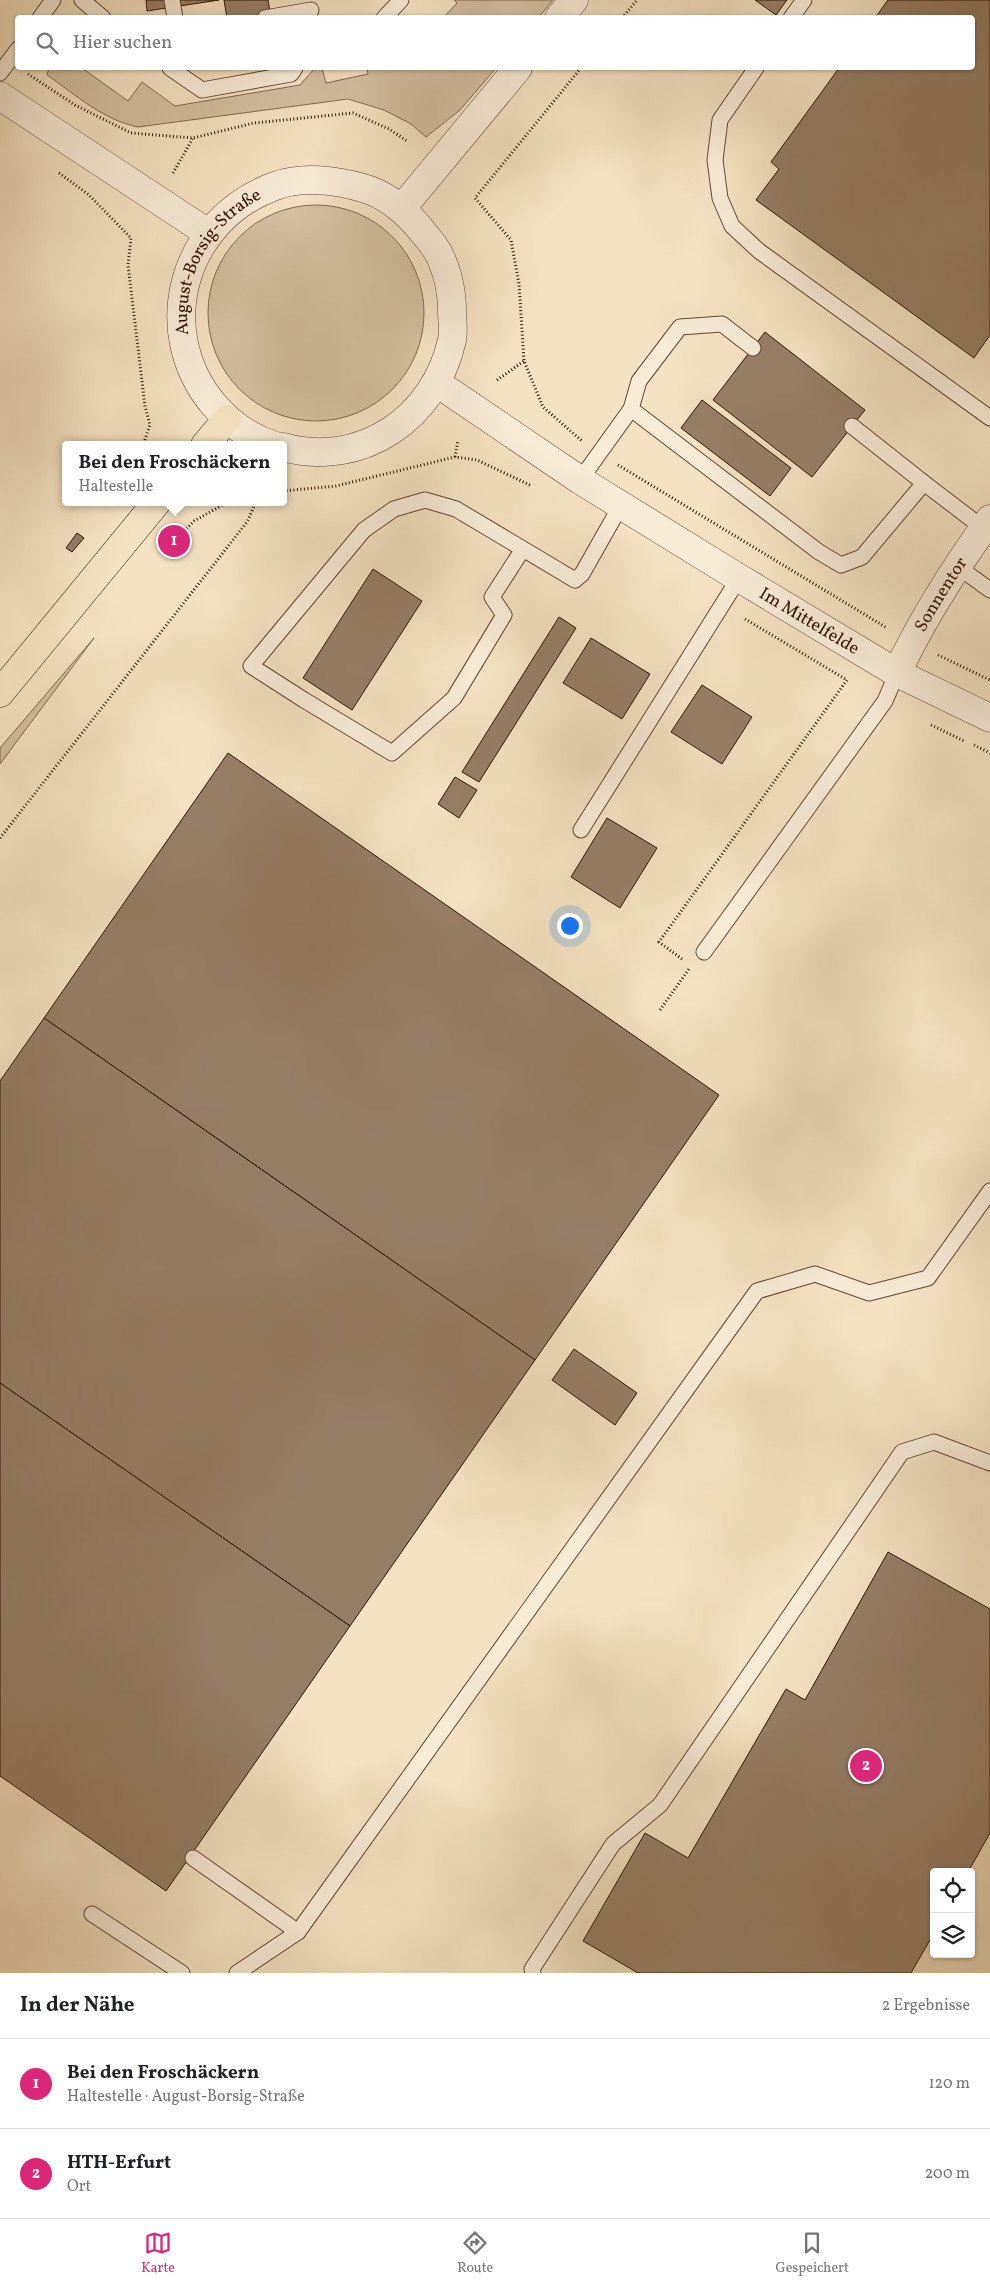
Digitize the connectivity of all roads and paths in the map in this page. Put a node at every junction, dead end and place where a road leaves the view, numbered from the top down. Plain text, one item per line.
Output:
1 (52, 0) edge
2 (82, 0) edge
3 (172, 0) edge
4 (401, 0) edge
5 (574, 0) edge
6 (637, 0) edge
7 (804, 0) edge
8 (311, 9) edge
9 (42, 15) edge
10 (100, 15) edge
11 (174, 15) edge
12 (280, 15) edge
13 (387, 15) edge
14 (562, 15) edge
15 (624, 15) edge
16 (793, 15) edge
17 (15, 53) edge
18 (173, 70) edge
19 (294, 70) edge
20 (516, 70) edge
21 (580, 70) edge
22 (755, 70) edge
23 (0, 73) edge
24 (26, 73) dead end
25 (0, 96) edge
26 (193, 138) junction
27 (407, 141) dead end
28 (51, 167) dead end
29 (173, 173) dead end
30 (475, 198) dead end
31 (402, 208) junction
32 (208, 233) junction
33 (753, 348) dead end
34 (524, 361) dead end
35 (497, 380) dead end
36 (437, 383) junction
37 (631, 409) junction
38 (990, 418) edge
39 (227, 419) junction
40 (852, 426) dead end
41 (458, 440) dead end
42 (144, 441) edge
43 (208, 441) edge
44 (260, 441) edge
45 (287, 449) edge
46 (580, 480) junction
47 (924, 483) junction
48 (287, 492) edge
49 (621, 505) junction
50 (154, 506) edge
51 (221, 506) edge
52 (254, 506) edge
53 (987, 523) edge
54 (174, 541) dead end
55 (523, 549) junction
56 (957, 566) junction
57 (739, 578) junction
58 (990, 590) edge
59 (897, 673) junction
60 (0, 693) edge
61 (990, 718) edge
62 (581, 830) dead end
63 (0, 838) edge
64 (704, 952) dead end
65 (990, 1191) edge
66 (990, 1463) edge
67 (193, 1858) dead end
68 (92, 1914) dead end
69 (298, 1932) junction
70 (182, 1973) edge
71 (237, 1973) edge
72 (533, 1973) edge

1 - 9 lane
2 - 10 lane
3 - 11 lane
4 - 13 lane
5 - 14 street
6 - 15 path
7 - 16 lane
8 - 12 lane
17 - 23 lane
18 - 19 lane
20 - 31 street
21 - 30 path
22 - 38 lane
24 - 26 path
25 - 32 street
26 - 27 path
26 - 29 path
28 - 42 path
31 - 32 street, August-Borsig-Straße
31 - 36 street, August-Borsig-Straße
32 - 39 street, August-Borsig-Straße
33 - 37 lane
34 - 35 path
36 - 45 street, August-Borsig-Straße
36 - 46 street, Im Mittelfelde
37 - 46 lane
37 - 47 lane
39 - 43 highway
39 - 44 street, August-Borsig-Straße
40 - 47 lane
41 - 48 path
46 - 49 street, Im Mittelfelde
47 - 53 lane
49 - 55 lane
49 - 57 street, Im Mittelfelde
50 - 60 highway
51 - 54 path
52 - 63 path
53 - 56 street, Sonnentor
55 - 55 lane
56 - 58 lane
56 - 59 street, Sonnentor
57 - 59 street, Im Mittelfelde
57 - 62 lane
59 - 61 street, Im Mittelfelde
59 - 64 lane
65 - 69 lane
66 - 72 lane
67 - 69 lane
68 - 70 lane
69 - 71 lane

